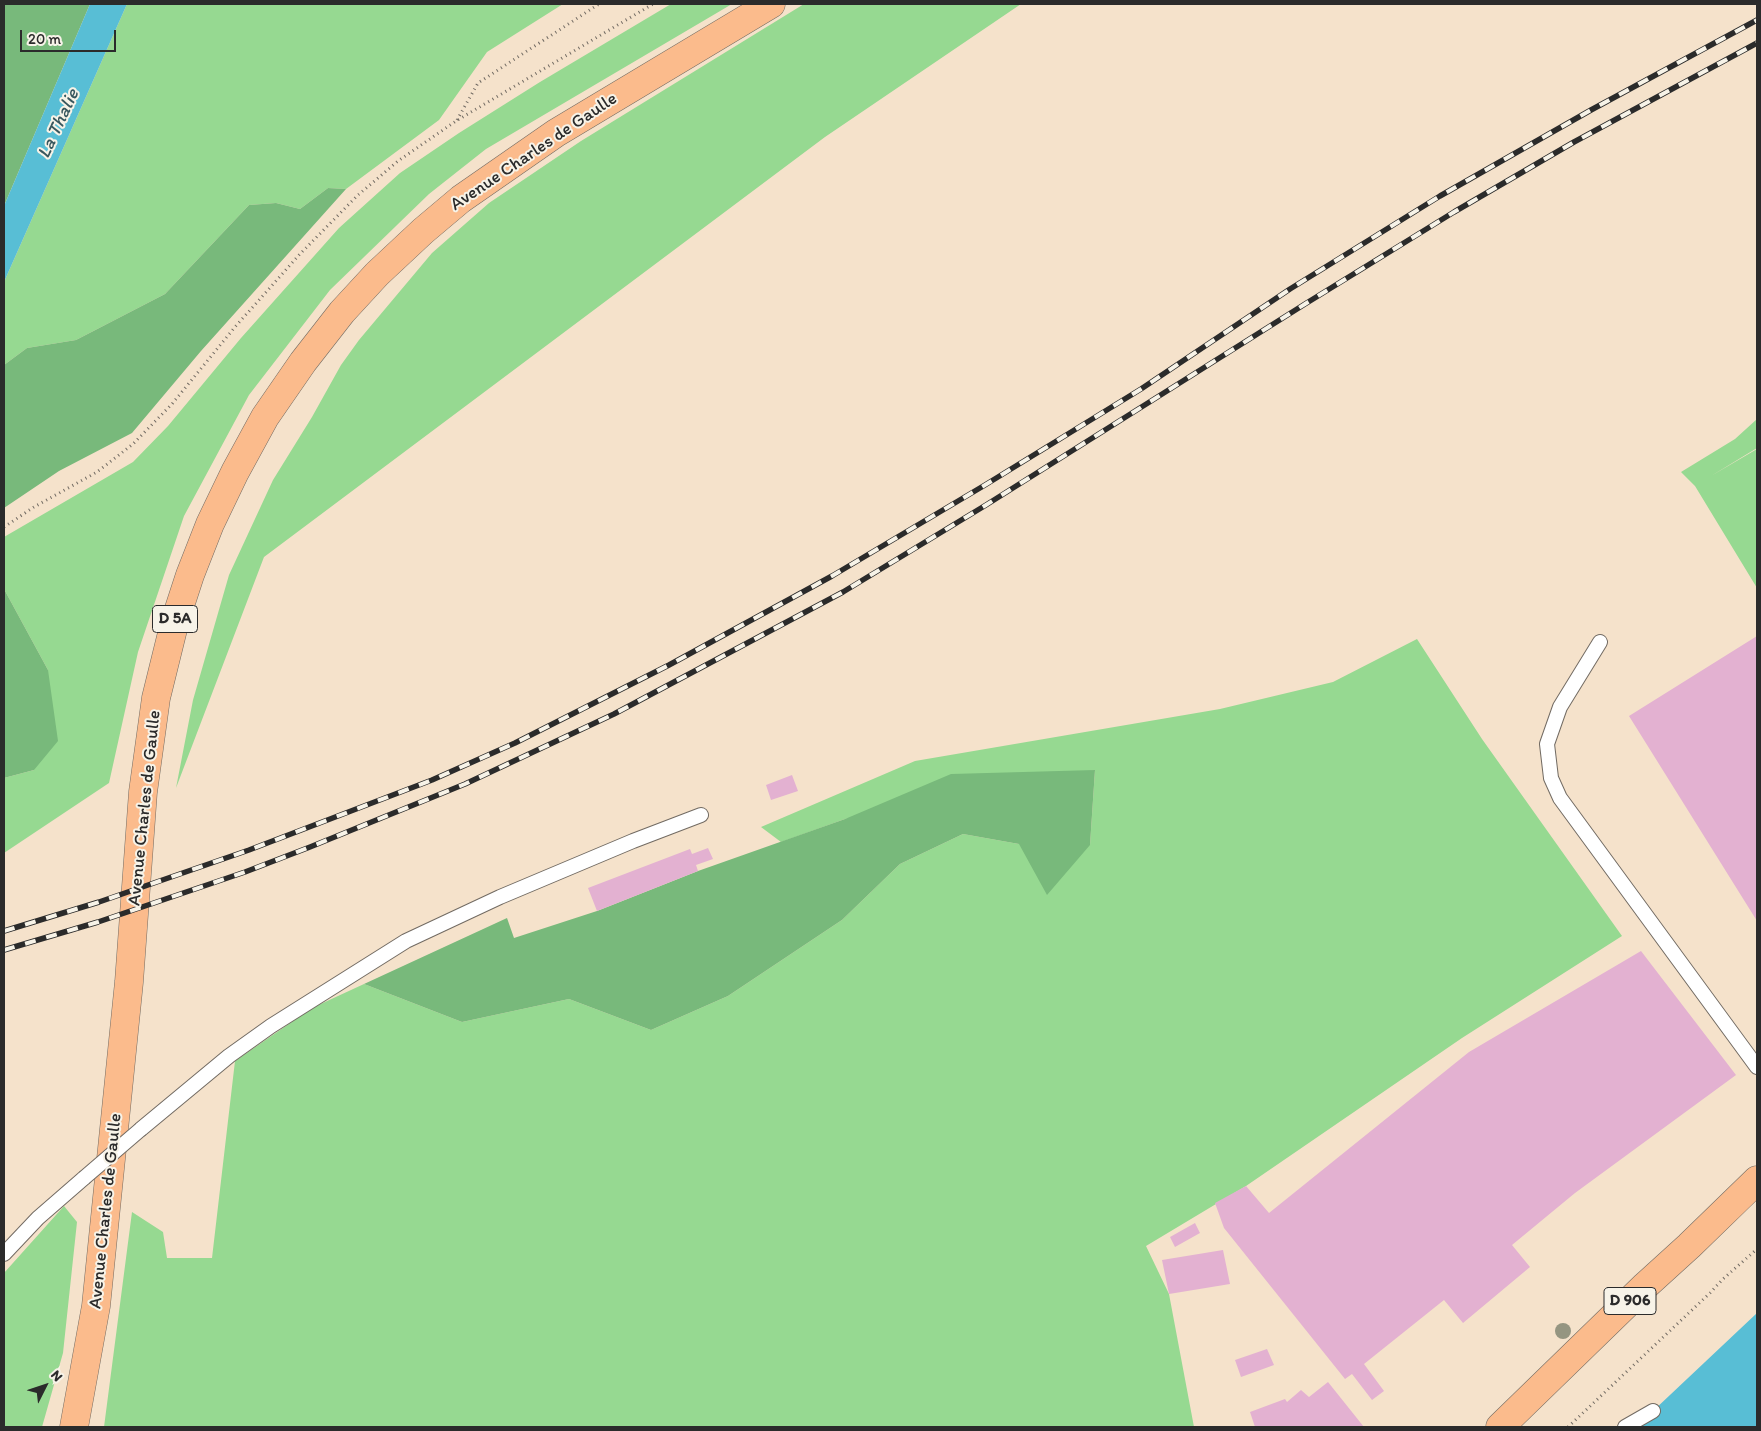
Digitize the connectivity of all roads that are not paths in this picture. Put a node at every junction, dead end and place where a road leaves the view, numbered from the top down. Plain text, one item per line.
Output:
1 (771, 4) edge
2 (1600, 642) dead end
3 (701, 815) dead end
4 (1757, 1067) edge
5 (1757, 1180) edge
6 (4, 1254) edge
7 (1653, 1411) dead end
8 (74, 1427) edge
9 (1500, 1427) edge
10 (1625, 1427) edge

1 - 8 main road, Avenue Charles de Gaulle / D 5A
2 - 4 lane
3 - 6 lane, bridge
5 - 9 main road, D 906
7 - 10 lane

